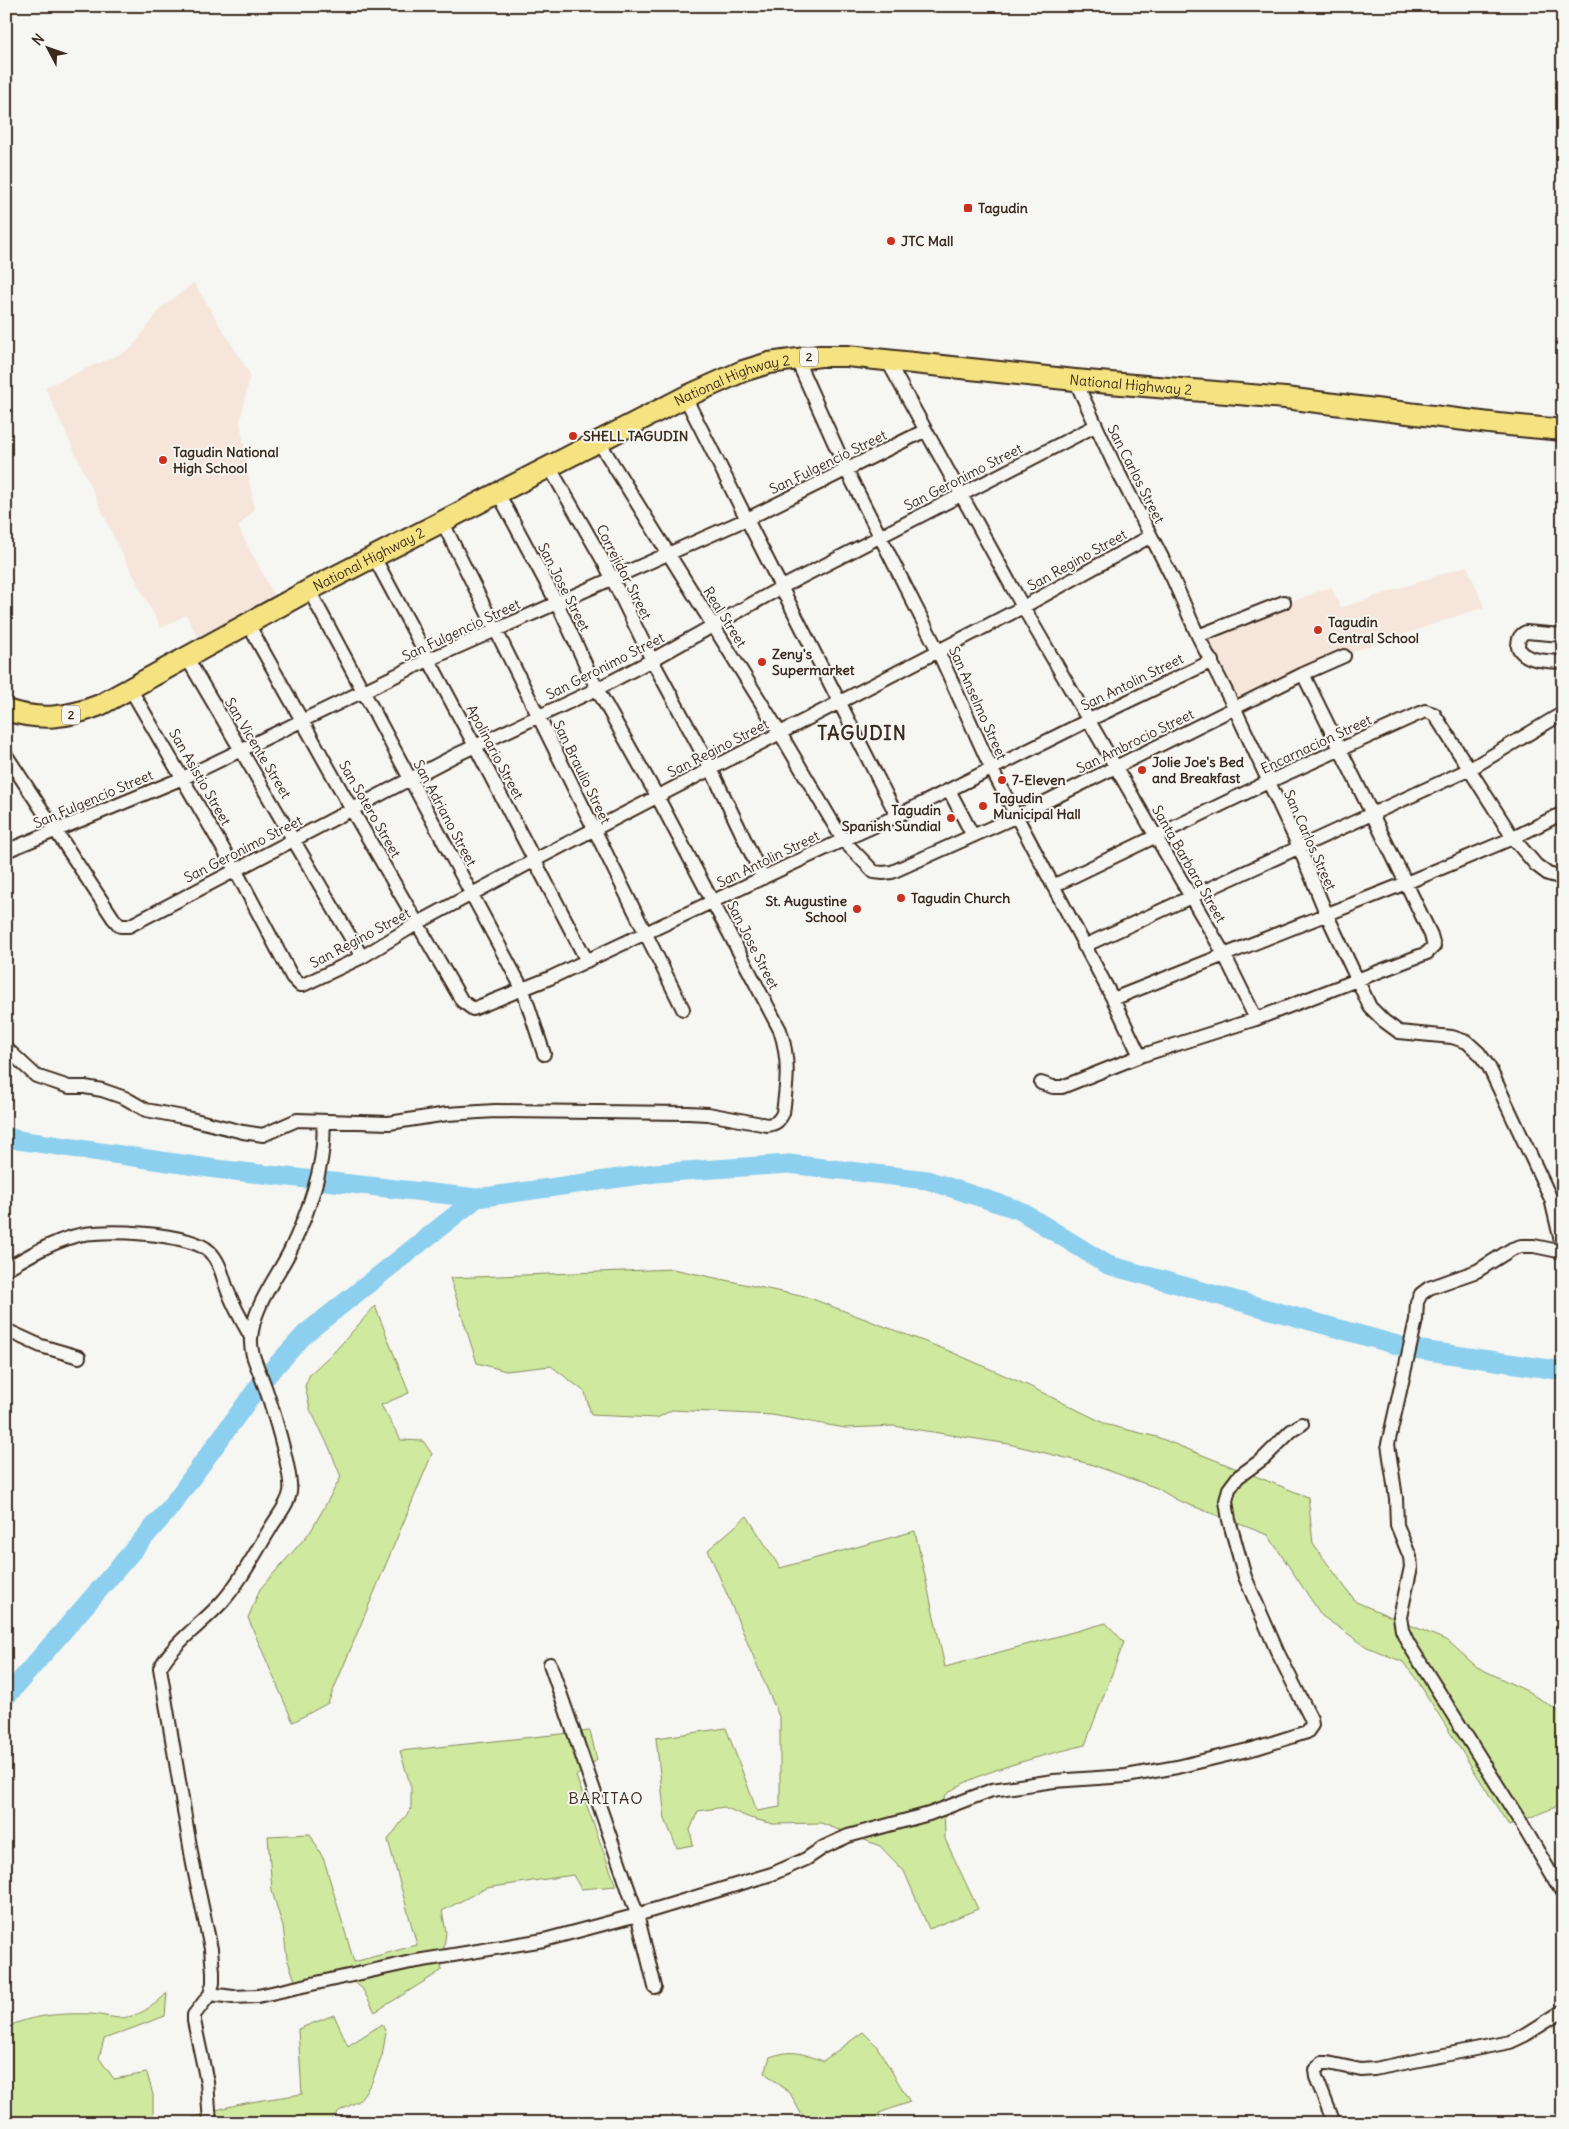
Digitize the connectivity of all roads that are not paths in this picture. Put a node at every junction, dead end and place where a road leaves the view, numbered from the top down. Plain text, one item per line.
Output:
1 (796, 358) junction
2 (887, 360) junction
3 (1075, 380) junction
4 (685, 397) junction
5 (1096, 426) junction
6 (1563, 430) edge
7 (924, 431) junction
8 (599, 442) junction
9 (550, 468) junction
10 (846, 469) junction
11 (498, 493) junction
12 (961, 494) junction
13 (747, 519) junction
14 (442, 521) junction
15 (881, 536) junction
16 (1151, 536) junction
17 (667, 554) junction
18 (374, 557) junction
19 (612, 577) junction
20 (782, 587) junction
21 (309, 590) junction
22 (1284, 602) dead end
23 (557, 604) junction
24 (1023, 607) junction
25 (248, 624) junction
26 (713, 625) junction
27 (495, 630) junction
28 (1562, 635) edge
29 (1198, 636) junction
30 (938, 651) junction
31 (1344, 656) dead end
32 (187, 658) junction
33 (428, 660) junction
34 (652, 660) junction
35 (1212, 661) junction
36 (1563, 662) edge
37 (1303, 674) junction
38 (597, 689) junction
39 (131, 690) junction
40 (362, 692) junction
41 (840, 701) junction
42 (1235, 709) junction
43 (1562, 715) edge
44 (11, 716) edge
45 (537, 716) junction
46 (303, 720) junction
47 (1089, 720) junction
48 (780, 733) junction
49 (475, 746) junction
50 (241, 749) junction
51 (1340, 750) junction
52 (6, 755) edge
53 (1117, 767) junction
54 (991, 768) junction
55 (711, 769) junction
56 (1470, 769) junction
57 (183, 778) junction
58 (409, 779) junction
59 (1268, 782) junction
60 (949, 790) junction
61 (657, 796) junction
62 (352, 810) junction
63 (1563, 813) edge
64 (1372, 815) junction
65 (898, 816) junction
66 (1015, 817) junction
67 (593, 829) junction
68 (56, 830) junction
69 (973, 836) junction
70 (1155, 836) junction
71 (1513, 838) junction
72 (294, 840) junction
73 (843, 840) junction
74 (1299, 847) junction
75 (6, 852) edge
76 (534, 860) junction
77 (236, 871) junction
78 (883, 874) joint
79 (763, 878) junction
80 (1563, 878) edge
81 (1406, 883) junction
82 (1053, 886) junction
83 (472, 894) junction
84 (1190, 896) junction
85 (714, 902) junction
86 (1326, 913) junction
87 (418, 923) junction
88 (646, 933) junction
89 (1084, 946) junction
90 (1224, 954) junction
91 (362, 957) junction
92 (587, 962) junction
93 (1357, 981) junction
94 (300, 985) joint
95 (523, 990) junction
96 (1113, 999) junction
97 (468, 1008) joint
98 (683, 1009) dead end
99 (1256, 1019) junction
100 (6, 1048) edge
101 (544, 1054) dead end
102 (1140, 1056) junction
103 (1041, 1083) dead end
104 (323, 1122) junction
105 (1563, 1251) edge
106 (6, 1269) edge
107 (6, 1330) edge
108 (251, 1337) junction
109 (79, 1357) dead end
110 (1302, 1424) dead end
111 (550, 1664) dead end
112 (1563, 1894) edge
113 (637, 1914) junction
114 (655, 1987) dead end
115 (210, 1994) junction
116 (1563, 2011) edge
117 (210, 2123) edge
118 (1334, 2123) edge

1 - 2 highway, National Highway 2 / 2
1 - 4 highway, National Highway 2 / 2
1 - 10 street, San Anselmo Street
2 - 3 highway, National Highway 2 / 2
2 - 7 street, Santa Barbara Street
3 - 5 street, San Carlos Street
3 - 6 highway, National Highway 2 / 2
4 - 8 highway, National Highway 2 / 2
4 - 13 street
5 - 12 street, San Geronimo Street
5 - 16 street, San Carlos Street
7 - 10 street, San Fulgencio Street
7 - 12 street, Santa Barbara Street
8 - 9 highway, National Highway 2 / 2
8 - 17 street, Real Street
9 - 11 highway, National Highway 2 / 2
9 - 19 street, Correjidor Street
10 - 13 street, San Fulgencio Street
10 - 15 street, San Anselmo Street
11 - 14 highway, National Highway 2 / 2
11 - 23 street, San Jose Street
12 - 15 street, San Geronimo Street
12 - 24 street, Santa Barbara Street
13 - 17 street, San Fulgencio Street
13 - 20 street
14 - 18 highway, National Highway 2 / 2
14 - 27 street, San Braulio Street
15 - 20 street, San Geronimo Street
15 - 30 street, San Anselmo Street
16 - 24 street, San Regino Street
16 - 29 street, San Carlos Street
17 - 19 street, San Fulgencio Street
17 - 26 street, Real Street
18 - 21 highway, National Highway 2 / 2
18 - 33 street, Apolinario Street
19 - 23 street, San Fulgencio Street
19 - 34 street, Correjidor Street
20 - 26 street, San Geronimo Street
20 - 41 street
21 - 25 highway, National Highway 2 / 2
21 - 40 street, San Adriano Street
22 - 29 street
23 - 27 street, San Fulgencio Street
23 - 38 street, San Jose Street
24 - 30 street, San Regino Street
24 - 47 street, Santa Barbara Street
25 - 32 highway, National Highway 2 / 2
25 - 46 street, San Sotero Street
26 - 34 street, San Geronimo Street
26 - 48 street, Real Street
27 - 33 street, San Fulgencio Street
27 - 45 street, San Braulio Street
28 - 36 street
29 - 35 street, San Carlos Street
30 - 41 street, San Regino Street
30 - 54 street, San Anselmo Street
31 - 37 street, San Ambrocio Street
32 - 39 highway, National Highway 2 / 2
32 - 50 street, San Vicente Street
33 - 40 street, San Fulgencio Street
33 - 49 street, Apolinario Street
34 - 38 street, San Geronimo Street
34 - 55 street, Correjidor Street
35 - 42 street, San Carlos Street
35 - 47 street, San Antolin Street
37 - 42 street, San Ambrocio Street
37 - 51 street
38 - 45 street, San Geronimo Street
38 - 61 street, San Jose Street
39 - 44 highway, National Highway 2 / 2
39 - 57 street, San Asistio Street
40 - 46 street, San Fulgencio Street
40 - 58 street, San Adriano Street
41 - 48 street, San Regino Street
41 - 65 street
42 - 53 street, San Ambrocio Street
42 - 59 street, San Carlos Street
43 - 56 street
45 - 49 street, San Geronimo Street
45 - 67 street, San Braulio Street
46 - 50 street, San Fulgencio Street
46 - 62 street, San Sotero Street
47 - 53 street, Santa Barbara Street
47 - 54 street, San Antolin Street
48 - 55 street, San Regino Street
48 - 73 street, Real Street
49 - 58 street, San Geronimo Street
49 - 76 street, Apolinario Street
50 - 57 street, San Fulgencio Street
50 - 72 street, San Vicente Street
51 - 56 street, Encarnacion Street
51 - 59 street, Encarnacion Street
51 - 64 street
52 - 68 street
53 - 66 street, San Ambrocio Street
53 - 70 street, Santa Barbara Street
54 - 60 street, San Antolin Street
54 - 66 street, San Anselmo Street
55 - 61 street, San Regino Street
55 - 79 street, Correjidor Street
56 - 64 street
56 - 71 street
57 - 68 street, San Fulgencio Street
57 - 77 street, San Asistio Street
58 - 62 street, San Geronimo Street
58 - 83 street, San Adriano Street
59 - 70 street, Encarnacion Street
59 - 74 street, San Carlos Street
60 - 65 street, San Antolin Street
60 - 69 street
61 - 67 street, San Regino Street
61 - 85 street, San Jose Street
62 - 72 street, San Geronimo Street
62 - 87 street, San Sotero Street
63 - 71 street
64 - 74 street
64 - 81 street
65 - 73 street, San Antolin Street
66 - 69 street, San Ambrocio Street
66 - 82 street, San Anselmo Street
67 - 76 street, San Regino Street
67 - 88 street, San Braulio Street
68 - 75 street, San Fulgencio Street
68 - 77 street, San Geronimo Street
69 - 78 street, San Ambrocio Street
70 - 82 street, Encarnacion Street
70 - 84 street, Santa Barbara Street
71 - 80 street
71 - 81 street
72 - 77 street, San Geronimo Street
72 - 91 street, San Vicente Street
73 - 78 street, Real Street
73 - 79 street, San Antolin Street
74 - 84 street
74 - 86 street, San Carlos Street
76 - 83 street, San Regino Street
76 - 92 street, Apolinario Street
77 - 94 street, San Asistio Street
79 - 85 street, San Antolin Street
81 - 86 street
81 - 93 street
82 - 89 street, San Anselmo Street
83 - 87 street, San Regino Street
83 - 95 street, San Adriano Street
84 - 89 street
84 - 90 street, Santa Barbara Street
85 - 88 street, San Antolin Street
85 - 104 street, San Jose Street
86 - 90 street
86 - 93 street, San Carlos Street
87 - 91 street, San Regino Street
87 - 97 street, San Sotero Street
88 - 92 street, San Antolin Street
88 - 98 street, San Braulio Street
89 - 96 street, San Anselmo Street
90 - 96 street
90 - 99 street, Santa Barbara Street
91 - 94 street, San Regino Street
92 - 95 street, San Antolin Street
93 - 99 street
93 - 105 street, San Carlos Street
95 - 97 street, San Antolin Street
95 - 101 street, San Adriano Street
96 - 102 street, San Anselmo Street
99 - 102 street
100 - 104 street
102 - 103 street
104 - 108 street
105 - 112 street
106 - 108 street
107 - 109 street
108 - 115 street
110 - 113 street
111 - 113 street
113 - 114 street
113 - 115 street
115 - 117 street
116 - 118 street

